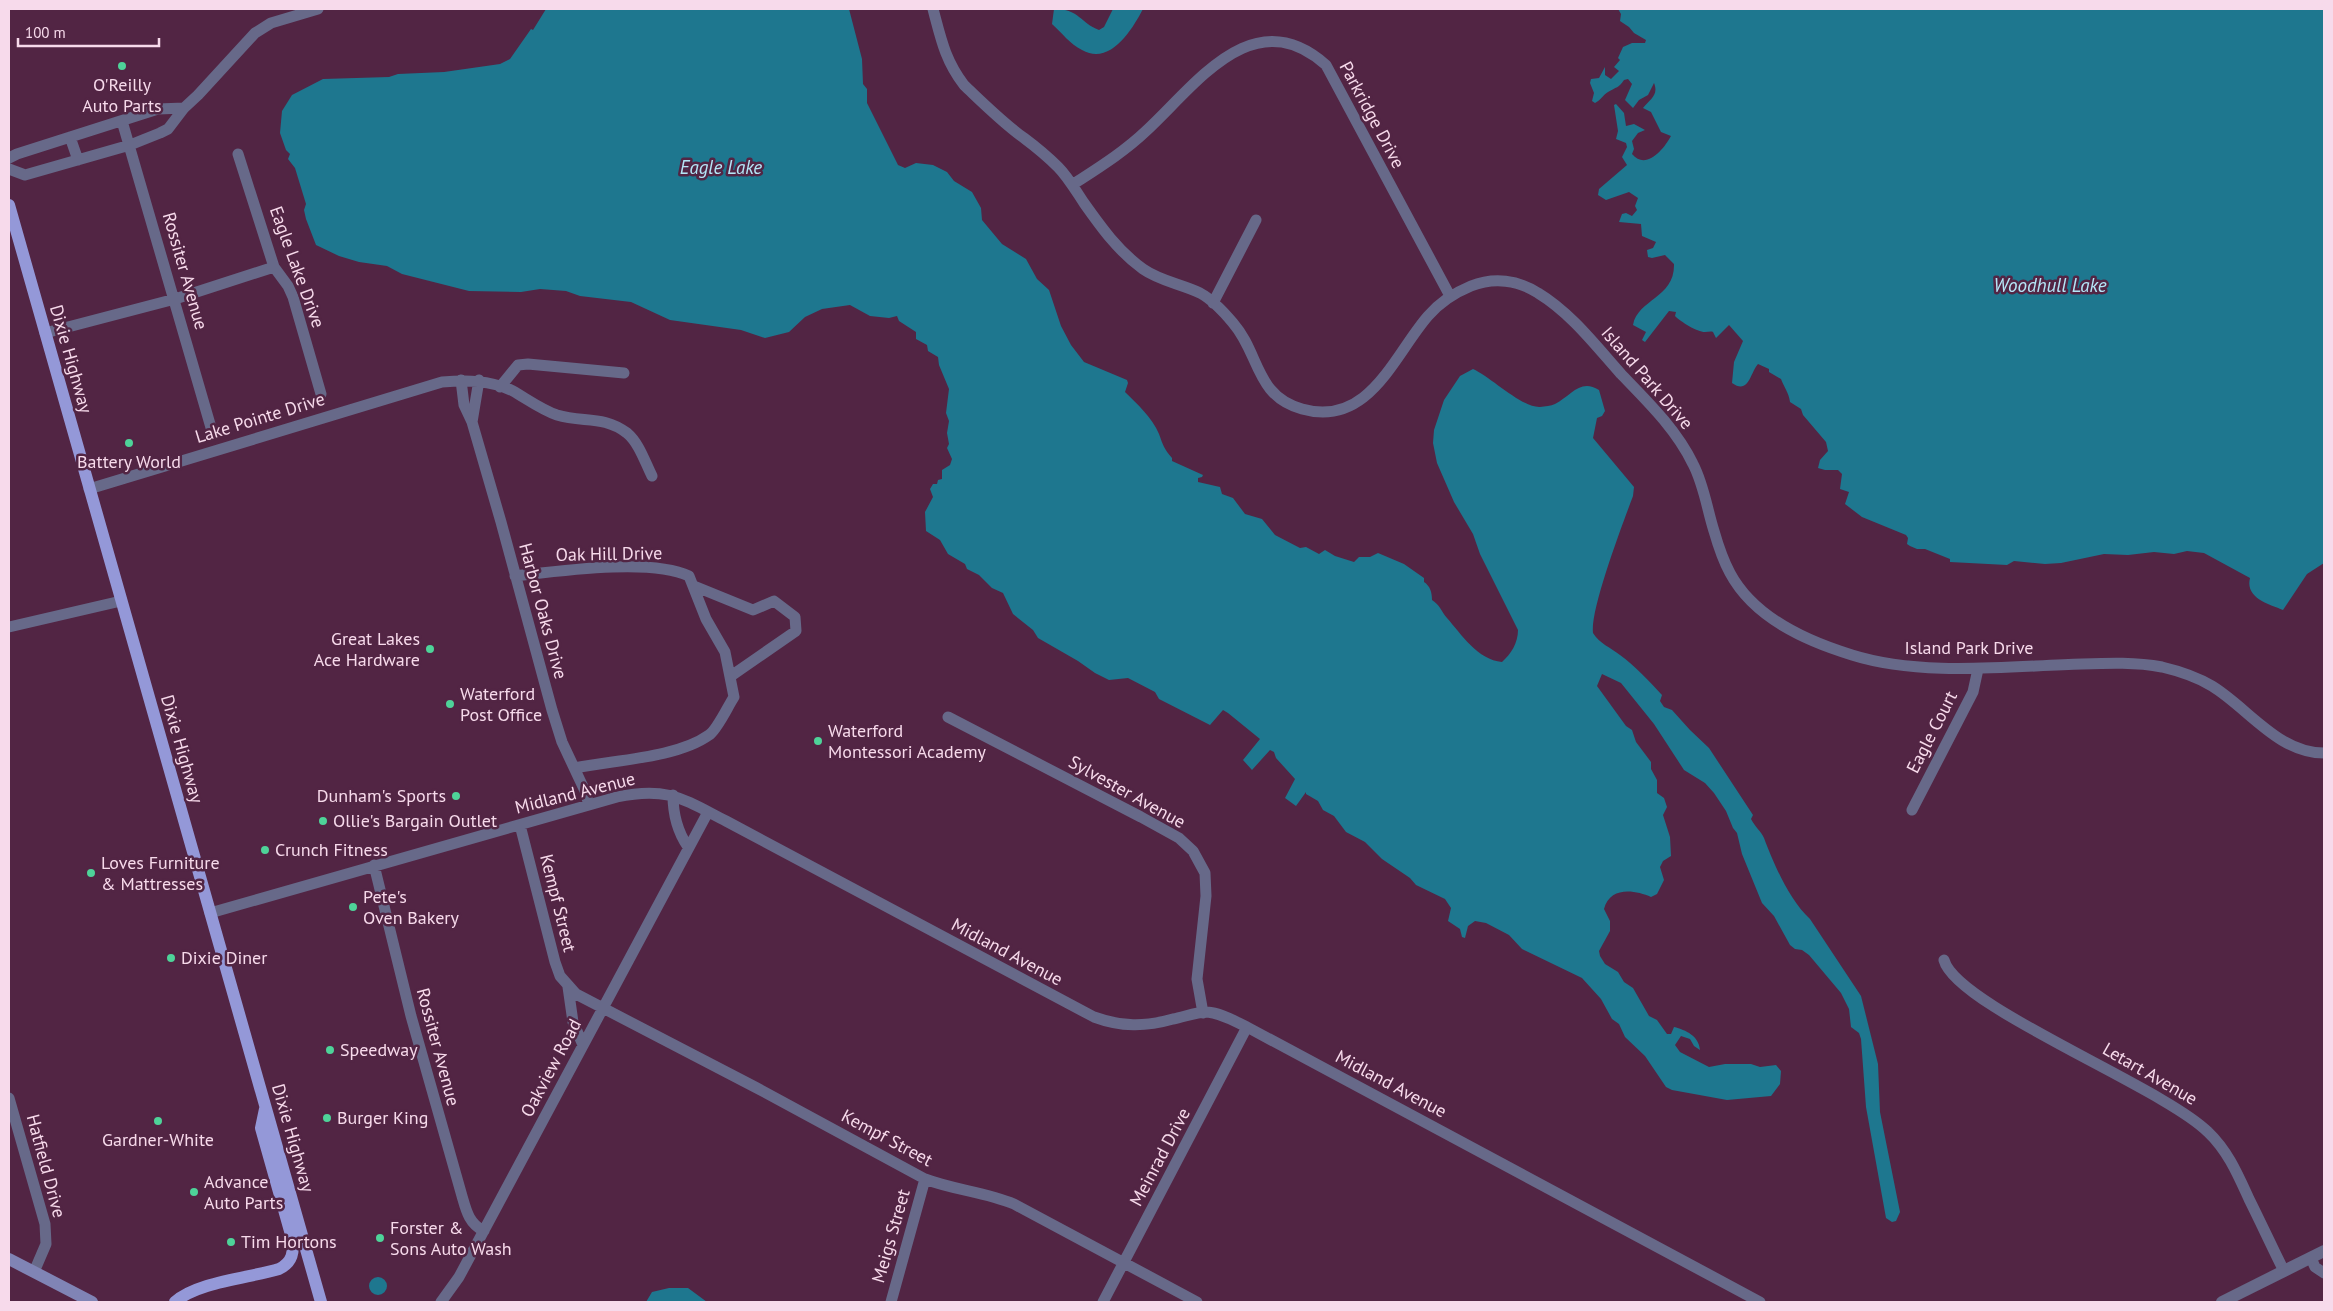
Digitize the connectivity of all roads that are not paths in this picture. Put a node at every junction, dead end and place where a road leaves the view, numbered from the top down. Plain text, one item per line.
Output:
1 (318, 9) edge
2 (934, 9) edge
3 (281, 14) edge
4 (184, 108) junction
5 (122, 121) junction
6 (70, 137) junction
7 (130, 145) junction
8 (238, 154) dead end
9 (9, 158) edge
10 (78, 160) junction
11 (9, 169) edge
12 (1072, 185) junction
13 (9, 205) edge
14 (1256, 220) dead end
15 (274, 268) junction
16 (1450, 296) junction
17 (175, 299) junction
18 (1214, 303) junction
19 (45, 333) junction
20 (624, 373) dead end
21 (461, 380) junction
22 (478, 380) junction
23 (500, 387) junction
24 (322, 394) dead end
25 (472, 422) junction
26 (212, 431) dead end
27 (652, 476) dead end
28 (90, 489) junction
29 (515, 576) junction
30 (694, 586) junction
31 (121, 601) junction
32 (9, 627) edge
33 (1978, 669) junction
34 (731, 676) junction
35 (948, 717) dead end
36 (2324, 753) edge
37 (576, 768) junction
38 (673, 795) junction
39 (589, 805) junction
40 (1912, 810) dead end
41 (708, 812) junction
42 (520, 825) junction
43 (688, 847) junction
44 (374, 865) junction
45 (210, 913) junction
46 (1944, 960) dead end
47 (568, 986) junction
48 (603, 1007) junction
49 (1203, 1013) junction
50 (1246, 1027) junction
51 (584, 1045) junction
52 (9, 1098) edge
53 (265, 1106) junction
54 (925, 1178) junction
55 (484, 1231) junction
56 (2324, 1251) edge
57 (2311, 1258) junction
58 (9, 1259) edge
59 (1124, 1263) junction
60 (2284, 1271) junction
61 (34, 1272) junction
62 (2324, 1273) edge
63 (92, 1302) edge
64 (175, 1302) edge
65 (321, 1302) edge
66 (441, 1302) edge
67 (890, 1302) edge
68 (1103, 1302) edge
69 (1197, 1302) edge
70 (1760, 1302) edge
71 (2222, 1302) edge

1 - 3 street
2 - 12 street, Island Park Drive
3 - 4 street
4 - 5 street
4 - 7 street
5 - 6 street
5 - 7 street, Rossiter Avenue
6 - 9 street
6 - 10 street
7 - 10 street
7 - 17 street, Rossiter Avenue
8 - 15 street, Eagle Lake Drive
10 - 11 street
12 - 16 street, Parkridge Drive
12 - 18 street, Island Park Drive
13 - 19 main road, Dixie Highway
14 - 18 street
15 - 17 street
15 - 24 street, Eagle Lake Drive
16 - 18 street, Island Park Drive
16 - 33 street, Island Park Drive
17 - 19 street
17 - 26 street, Rossiter Avenue
19 - 28 main road, Dixie Highway
20 - 23 street
21 - 22 street, Lake Pointe Drive
21 - 25 street, Harbor Oaks Drive
21 - 28 street, Lake Pointe Drive
22 - 23 street, Lake Pointe Drive
22 - 25 street
23 - 27 street, Lake Pointe Drive
25 - 29 street, Harbor Oaks Drive
28 - 31 main road, Dixie Highway
29 - 30 street, Oak Hill Drive
29 - 37 street, Harbor Oaks Drive
30 - 34 street, Oak Hill Drive
30 - 34 street
31 - 32 street
31 - 45 main road, Dixie Highway
33 - 36 street, Island Park Drive
33 - 40 street, Eagle Court
34 - 37 street, Oak Hill Drive
35 - 49 street, Sylvester Avenue
37 - 39 street, Harbor Oaks Drive
38 - 39 street, Midland Avenue
38 - 41 street, Midland Avenue
38 - 43 street
39 - 42 street, Midland Avenue
41 - 43 street, Oakview Road
41 - 49 street, Midland Avenue
42 - 44 street, Midland Avenue
42 - 47 street, Kempf Street
43 - 48 street, Oakview Road
44 - 45 street, Midland Avenue
44 - 55 street, Rossiter Avenue
45 - 53 main road, Dixie Highway
46 - 60 street, Letart Avenue
47 - 48 street, Kempf Street
47 - 51 street, Kempf Street
48 - 51 street, Oakview Road
48 - 54 street, Kempf Street
49 - 50 street, Midland Avenue
50 - 59 street, Meinrad Drive
50 - 70 street, Midland Avenue
51 - 55 street, Oakview Road
52 - 61 street, Hatfield Drive
53 - 64 main road
53 - 65 main road, Dixie Highway
54 - 59 street, Kempf Street
54 - 67 street, Meigs Street
55 - 66 street, Oakview Road
56 - 57 street
57 - 60 street
57 - 62 street
58 - 61 main road
59 - 68 street, Meinrad Drive
59 - 69 street, Kempf Street
60 - 71 street
61 - 63 main road

